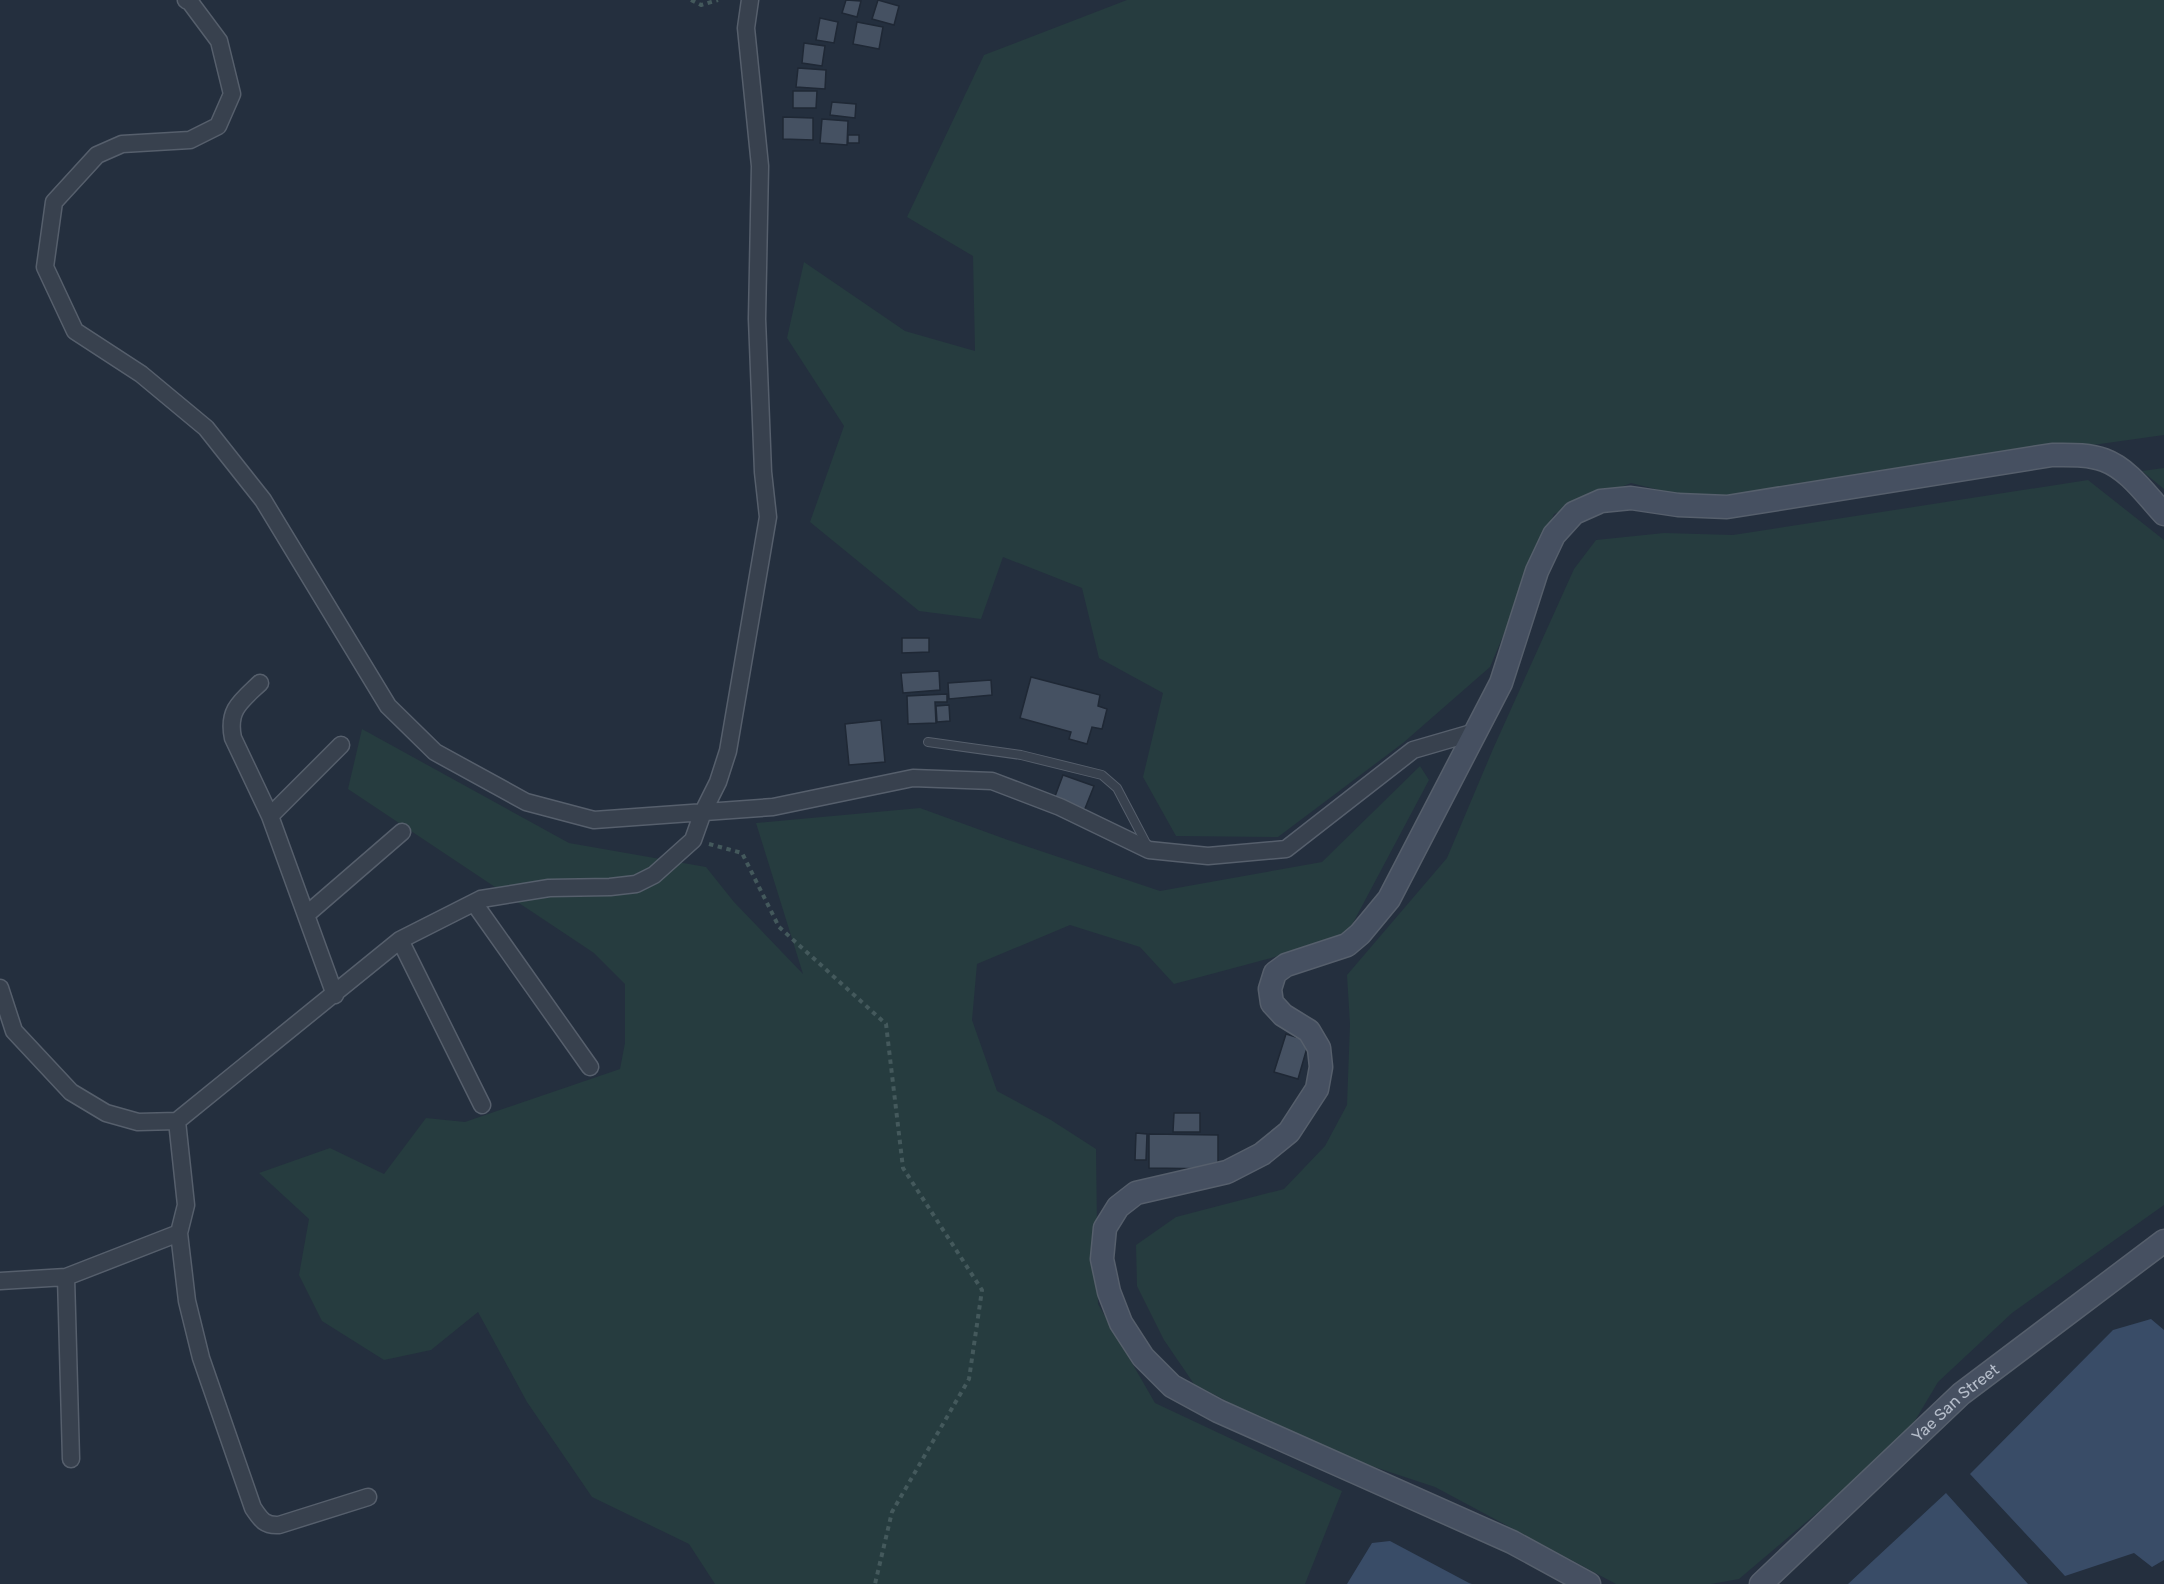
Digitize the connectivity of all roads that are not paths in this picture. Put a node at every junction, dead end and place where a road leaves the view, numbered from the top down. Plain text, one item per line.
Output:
1 (186, 0) edge
2 (750, 0) edge
3 (2164, 514) edge
4 (260, 683) dead end
5 (1475, 732) junction
6 (928, 742) dead end
7 (341, 745) dead end
8 (703, 812) junction
9 (270, 816) junction
10 (402, 832) dead end
11 (1149, 850) junction
12 (474, 903) junction
13 (306, 915) junction
14 (400, 940) junction
15 (0, 988) edge
16 (334, 994) junction
17 (590, 1067) dead end
18 (482, 1105) dead end
19 (177, 1121) junction
20 (179, 1233) junction
21 (2164, 1241) edge
22 (66, 1277) junction
23 (0, 1281) edge
24 (71, 1459) dead end
25 (369, 1497) dead end
26 (1589, 1584) edge
27 (1761, 1584) edge

1 - 8 street
2 - 8 street
3 - 5 main road
4 - 9 street
5 - 11 street
5 - 26 main road
6 - 11 lane
7 - 9 street
8 - 11 street
8 - 12 street
9 - 13 street
10 - 13 street
12 - 14 street
12 - 17 street
13 - 16 street
14 - 16 street
14 - 18 street
15 - 19 street
16 - 19 street
19 - 20 street
20 - 22 street
20 - 25 street
21 - 27 main road, Yae San Street
22 - 23 street
22 - 24 street

